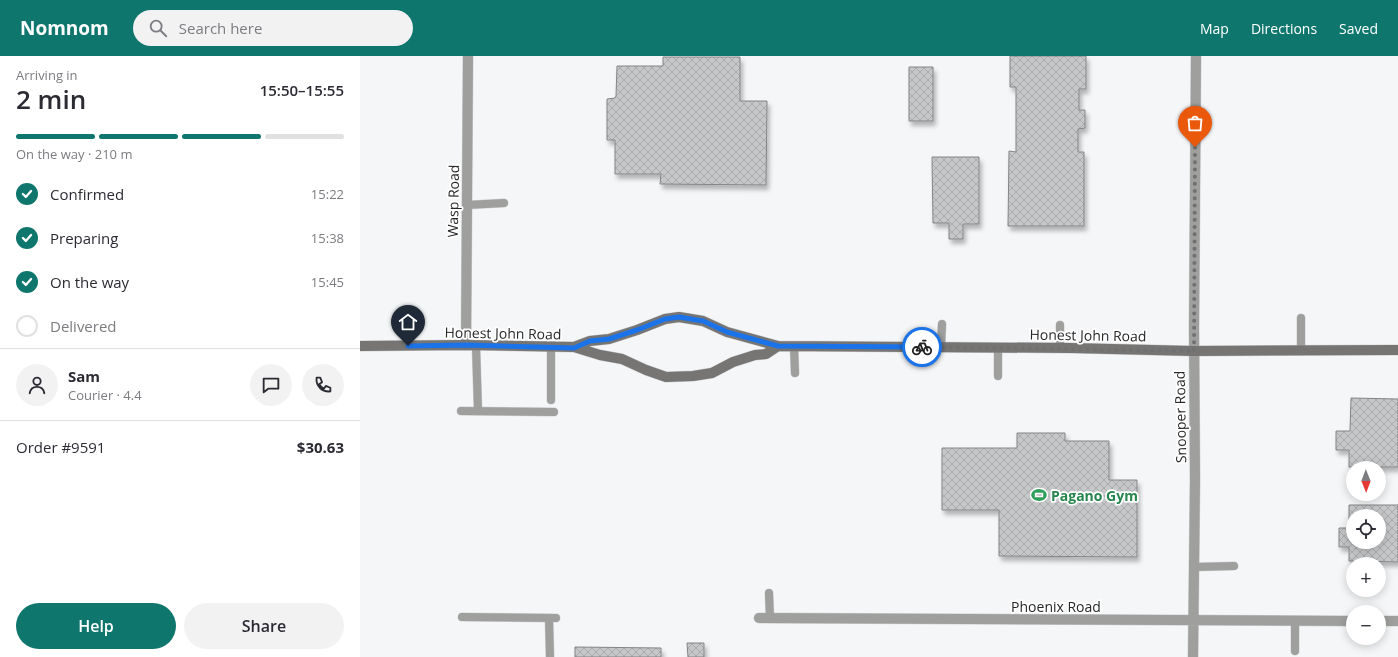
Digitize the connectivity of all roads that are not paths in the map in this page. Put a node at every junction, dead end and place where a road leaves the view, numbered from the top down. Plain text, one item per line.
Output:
1 (468, 56) edge
2 (1196, 56) edge
3 (504, 203) dead end
4 (467, 205) junction
5 (1301, 318) dead end
6 (942, 324) dead end
7 (1060, 325) dead end
8 (466, 345) junction
9 (360, 346) edge
10 (476, 346) junction
11 (778, 346) junction
12 (794, 346) junction
13 (551, 347) junction
14 (574, 348) junction
15 (942, 348) junction
16 (998, 348) junction
17 (1060, 348) junction
18 (1301, 350) junction
19 (1398, 350) edge
20 (1194, 351) junction
21 (795, 373) dead end
22 (998, 376) dead end
23 (551, 400) dead end
24 (478, 411) junction
25 (461, 412) dead end
26 (554, 412) dead end
27 (1234, 566) dead end
28 (1194, 567) junction
29 (770, 593) dead end
30 (462, 617) dead end
31 (758, 618) dead end
32 (770, 618) junction
33 (1194, 621) junction
34 (1295, 621) junction
35 (1346, 621) edge
36 (1386, 621) edge
37 (1398, 621) edge
38 (1295, 651) dead end
39 (550, 657) edge
40 (1194, 657) edge

1 - 4 street, Wasp Road
2 - 20 street, Snooper Road
3 - 4 lane
4 - 8 street, Wasp Road
5 - 18 lane
6 - 15 lane
7 - 17 lane
8 - 9 street, Honest John Road
8 - 10 street, Honest John Road
10 - 13 street, Honest John Road
10 - 24 lane
11 - 12 street, Honest John Road
11 - 14 street, Honest John Road
11 - 14 street, Honest John Road
12 - 15 street, Honest John Road
12 - 21 lane
13 - 14 street, Honest John Road
13 - 23 lane
15 - 16 street, Honest John Road
16 - 17 street, Honest John Road
16 - 22 lane
17 - 20 street, Honest John Road
18 - 19 street, Honest John Road
18 - 20 street, Honest John Road
20 - 28 street, Snooper Road
24 - 25 lane
24 - 26 lane
27 - 28 lane
28 - 33 street, Snooper Road
29 - 32 lane
30 - 39 lane
31 - 32 street, Phoenix Road
32 - 33 street, Phoenix Road
33 - 34 street, Phoenix Road
33 - 40 street, Snooper Road
34 - 35 street, Phoenix Road
34 - 38 lane
36 - 37 street

